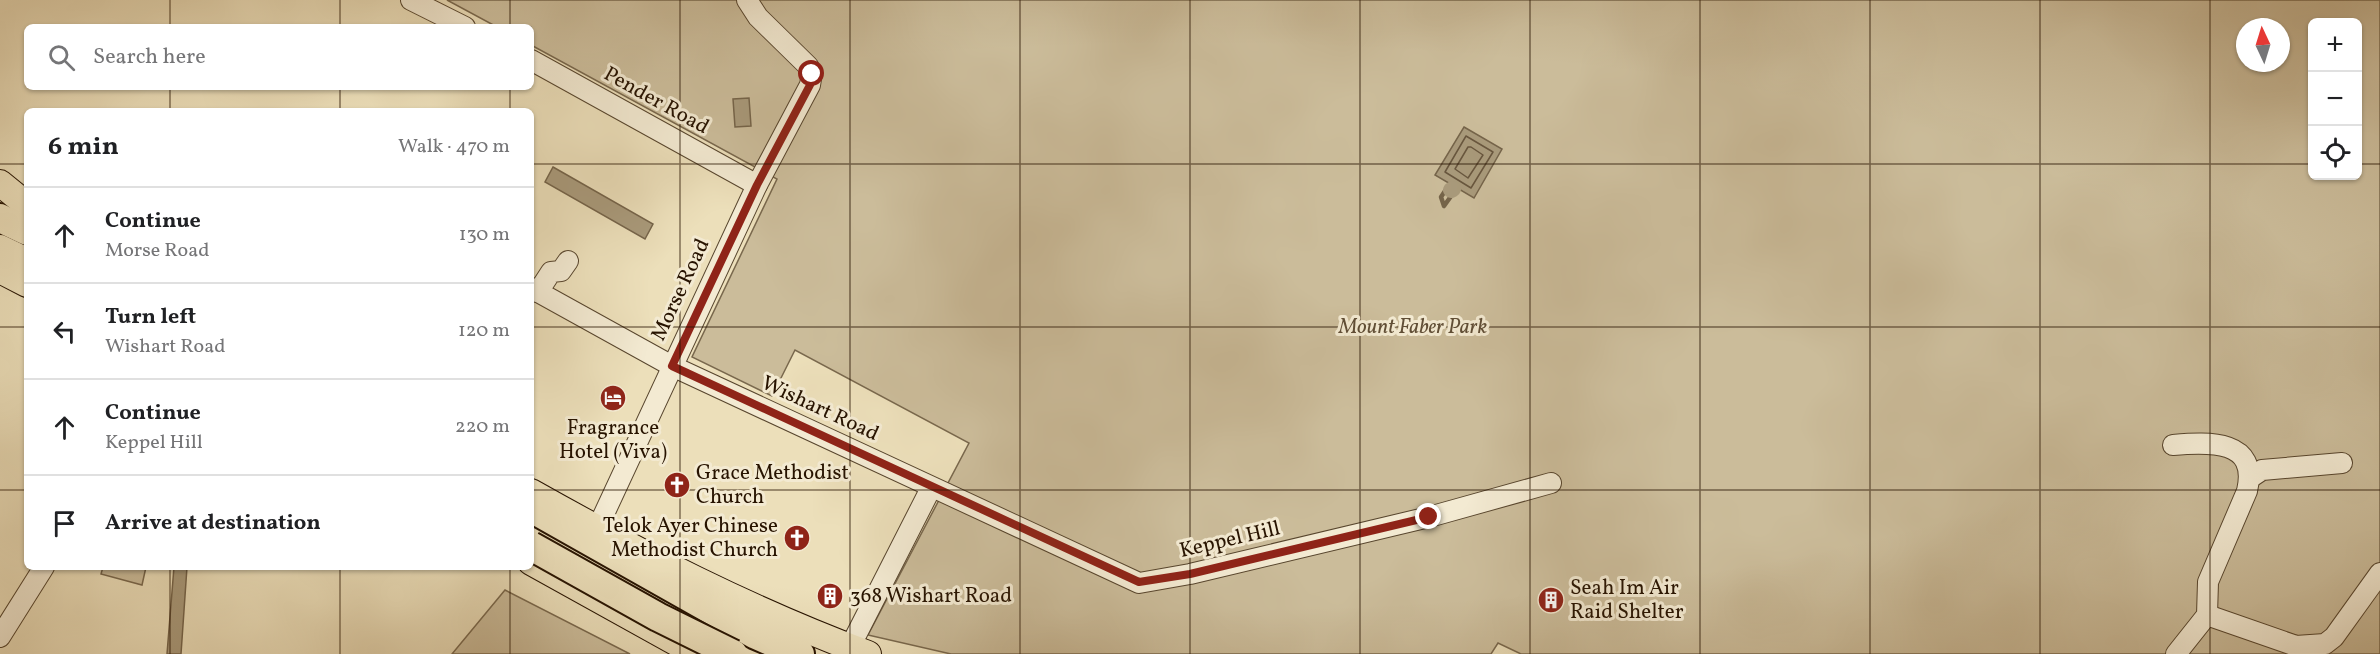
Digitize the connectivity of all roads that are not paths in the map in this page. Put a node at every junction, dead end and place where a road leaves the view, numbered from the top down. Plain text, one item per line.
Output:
1 (411, 0) edge
2 (747, 0) edge
3 (459, 24) edge
4 (534, 62) edge
5 (0, 183) edge
6 (757, 185) junction
7 (0, 200) edge
8 (24, 203) edge
9 (24, 209) edge
10 (0, 218) edge
11 (24, 230) edge
12 (0, 249) edge
13 (24, 261) edge
14 (564, 266) dead end
15 (0, 270) edge
16 (24, 282) edge
17 (541, 293) edge
18 (672, 366) junction
19 (2173, 445) dead end
20 (2342, 463) dead end
21 (2250, 478) junction
22 (1551, 483) dead end
23 (931, 488) junction
24 (534, 494) edge
25 (534, 510) edge
26 (597, 529) junction
27 (534, 548) edge
28 (534, 554) edge
29 (534, 564) edge
30 (42, 570) edge
31 (2380, 573) edge
32 (2207, 615) junction
33 (0, 638) edge
34 (859, 651) edge
35 (697, 654) edge
36 (733, 654) edge
37 (761, 654) edge
38 (800, 654) edge
39 (2176, 654) edge

1 - 3 street
2 - 6 street, Morse Road
4 - 6 street, Pender Road
5 - 8 main road
6 - 18 street, Morse Road
7 - 9 main road
10 - 11 highway
12 - 13 highway
14 - 17 street
15 - 16 main road
17 - 18 street, Wishart Road
18 - 23 street, Wishart Road
18 - 26 street, Morse Road
19 - 21 street
20 - 21 street
21 - 32 street
22 - 23 street, Keppel Hill
23 - 34 street
24 - 26 main road
25 - 38 highway
26 - 34 main road
27 - 36 highway, bridge
28 - 37 highway
29 - 35 main road
30 - 33 street
31 - 32 street
32 - 39 street

